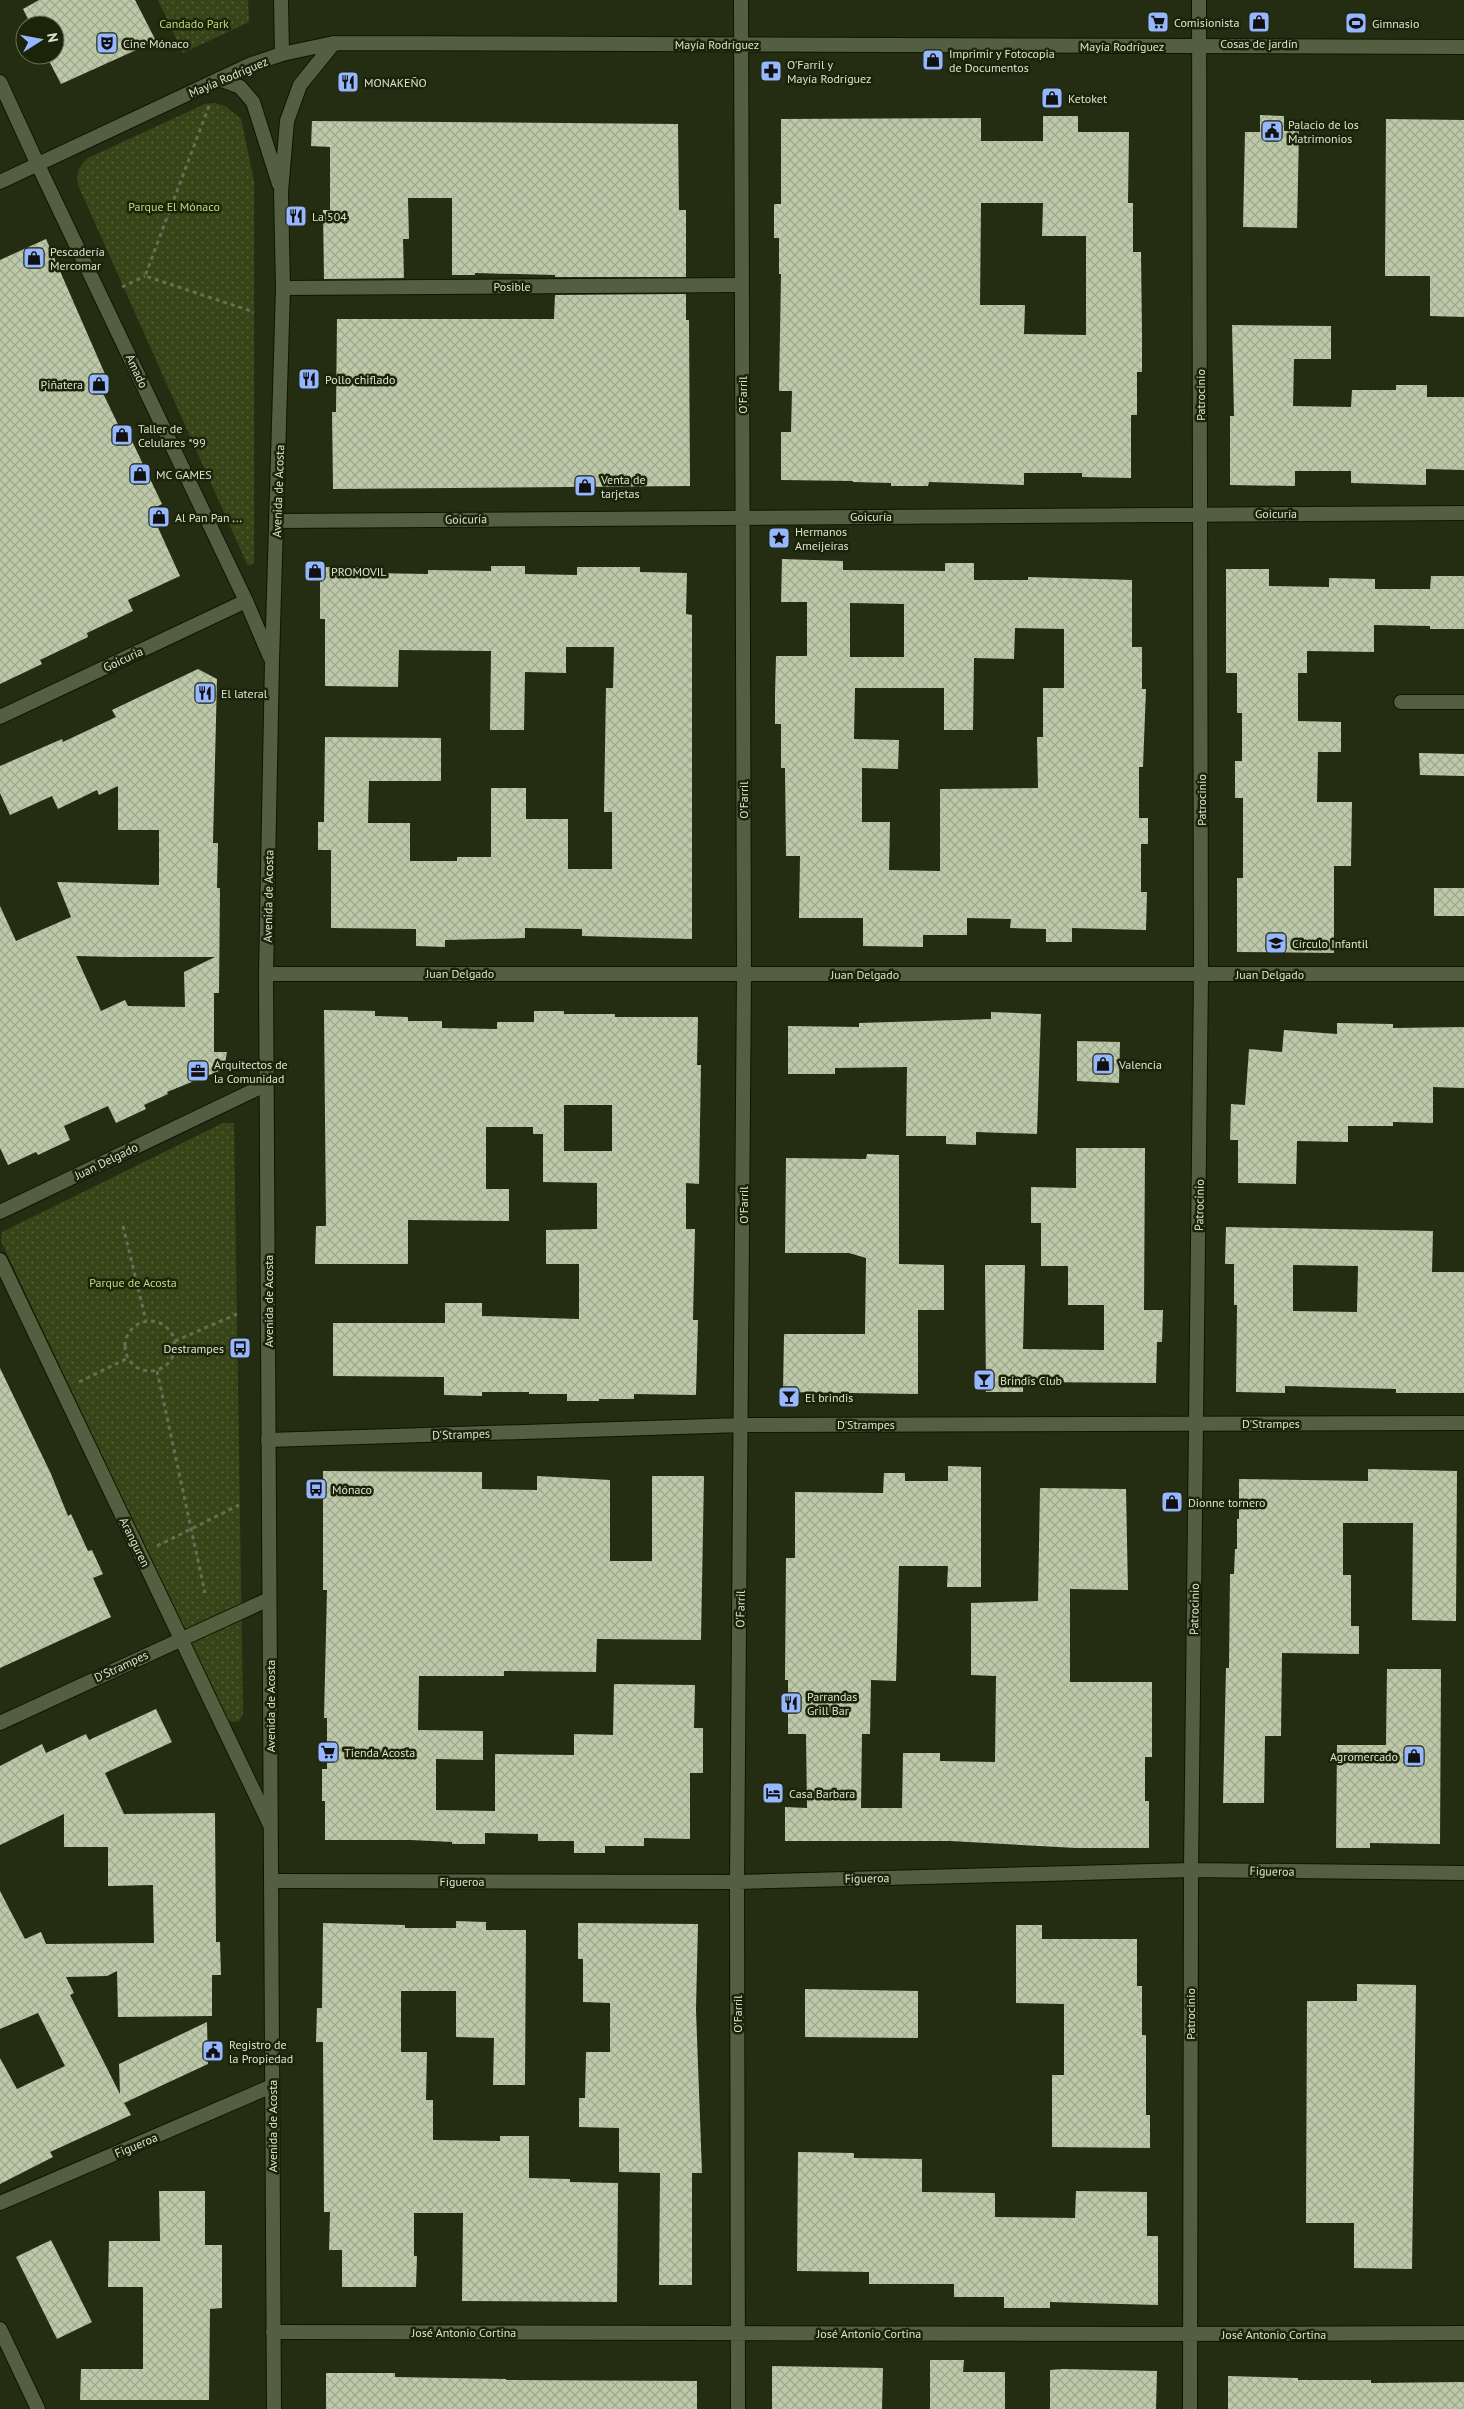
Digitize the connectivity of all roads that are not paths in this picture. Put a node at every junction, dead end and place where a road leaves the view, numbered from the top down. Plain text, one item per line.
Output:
1 (281, 0) edge
2 (741, 0) edge
3 (1199, 0) edge
4 (334, 43) junction
5 (741, 44) junction
6 (1464, 46) edge
7 (1198, 47) junction
8 (282, 54) junction
9 (219, 79) junction
10 (0, 82) edge
11 (38, 165) junction
12 (0, 182) edge
13 (281, 192) junction
14 (741, 285) junction
15 (283, 288) junction
16 (1464, 513) edge
17 (1201, 514) junction
18 (742, 516) junction
19 (277, 521) junction
20 (246, 601) junction
21 (272, 661) junction
22 (1401, 702) dead end
23 (1464, 702) edge
24 (0, 717) edge
25 (744, 973) junction
26 (266, 974) junction
27 (1201, 974) junction
28 (1464, 974) edge
29 (267, 1084) junction
30 (0, 1212) edge
31 (0, 1260) edge
32 (1197, 1423) junction
33 (1464, 1423) edge
34 (742, 1424) junction
35 (268, 1440) junction
36 (269, 1599) junction
37 (181, 1638) junction
38 (0, 1723) edge
39 (270, 1825) junction
40 (1190, 1870) junction
41 (1464, 1873) edge
42 (271, 1881) junction
43 (737, 1882) junction
44 (272, 2086) junction
45 (0, 2203) edge
46 (0, 2329) edge
47 (273, 2332) junction
48 (737, 2332) junction
49 (1464, 2333) edge
50 (1190, 2335) junction
51 (38, 2409) edge
52 (274, 2409) edge
53 (738, 2409) edge
54 (1190, 2409) edge

1 - 8 street
2 - 5 street, O'Farril
3 - 7 street, Patrocinio
4 - 5 street, Mayía Rodríguez
4 - 8 street, Mayía Rodríguez
4 - 13 street, Avenida de Acosta
5 - 7 street, Mayía Rodríguez
5 - 14 street, O'Farril
6 - 7 street, Mayía Rodríguez
7 - 17 street, Patrocinio
8 - 9 street, Mayía Rodríguez
9 - 11 street, Mayía Rodríguez
9 - 13 street, Avenida de Acosta
10 - 11 street, Amado
11 - 12 street, Mayía Rodríguez
11 - 20 street, Amado
13 - 15 street, Avenida de Acosta
14 - 15 street, Posible
14 - 18 street, O'Farril
15 - 19 street, Avenida de Acosta
16 - 17 street, Goicuría
17 - 18 street, Goicuría
17 - 27 street, Patrocinio
18 - 19 street, Goicuría
18 - 25 street, O'Farril
19 - 21 street, Avenida de Acosta
20 - 21 street, Amado
20 - 24 street, Goicuria
21 - 26 street, Avenida de Acosta
22 - 23 street
25 - 26 street, Juan Delgado
25 - 27 street, Juan Delgado
25 - 34 street, O'Farril
26 - 29 street, Avenida de Acosta
27 - 28 street, Juan Delgado
27 - 32 street, Patrocinio
29 - 30 street, Juan Delgado
29 - 35 street, Avenida de Acosta
31 - 37 street, Aranguren
32 - 33 street, D'Strampes
32 - 34 street, D'Strampes
32 - 40 street, Patrocinio
34 - 35 street, D'Strampes
34 - 43 street, O'Farril
35 - 36 street, Avenida de Acosta
36 - 37 street, D'Strampes
36 - 39 street, Avenida de Acosta
37 - 38 street, D'Strampes
37 - 39 street, Aranguren
39 - 42 street, Avenida de Acosta
40 - 41 street, Figueroa
40 - 43 street, Figueroa
40 - 50 street, Patrocinio
42 - 43 street, Figueroa
42 - 44 street, Avenida de Acosta
43 - 48 street, O'Farril
44 - 45 street, Figueroa
44 - 47 street, Avenida de Acosta
46 - 51 street
47 - 48 street, José Antonio Cortina
47 - 52 street, Avenida de Acosta
48 - 50 street, José Antonio Cortina
48 - 53 street, O'Farril
49 - 50 street, José Antonio Cortina
50 - 54 street, Patrocinio

